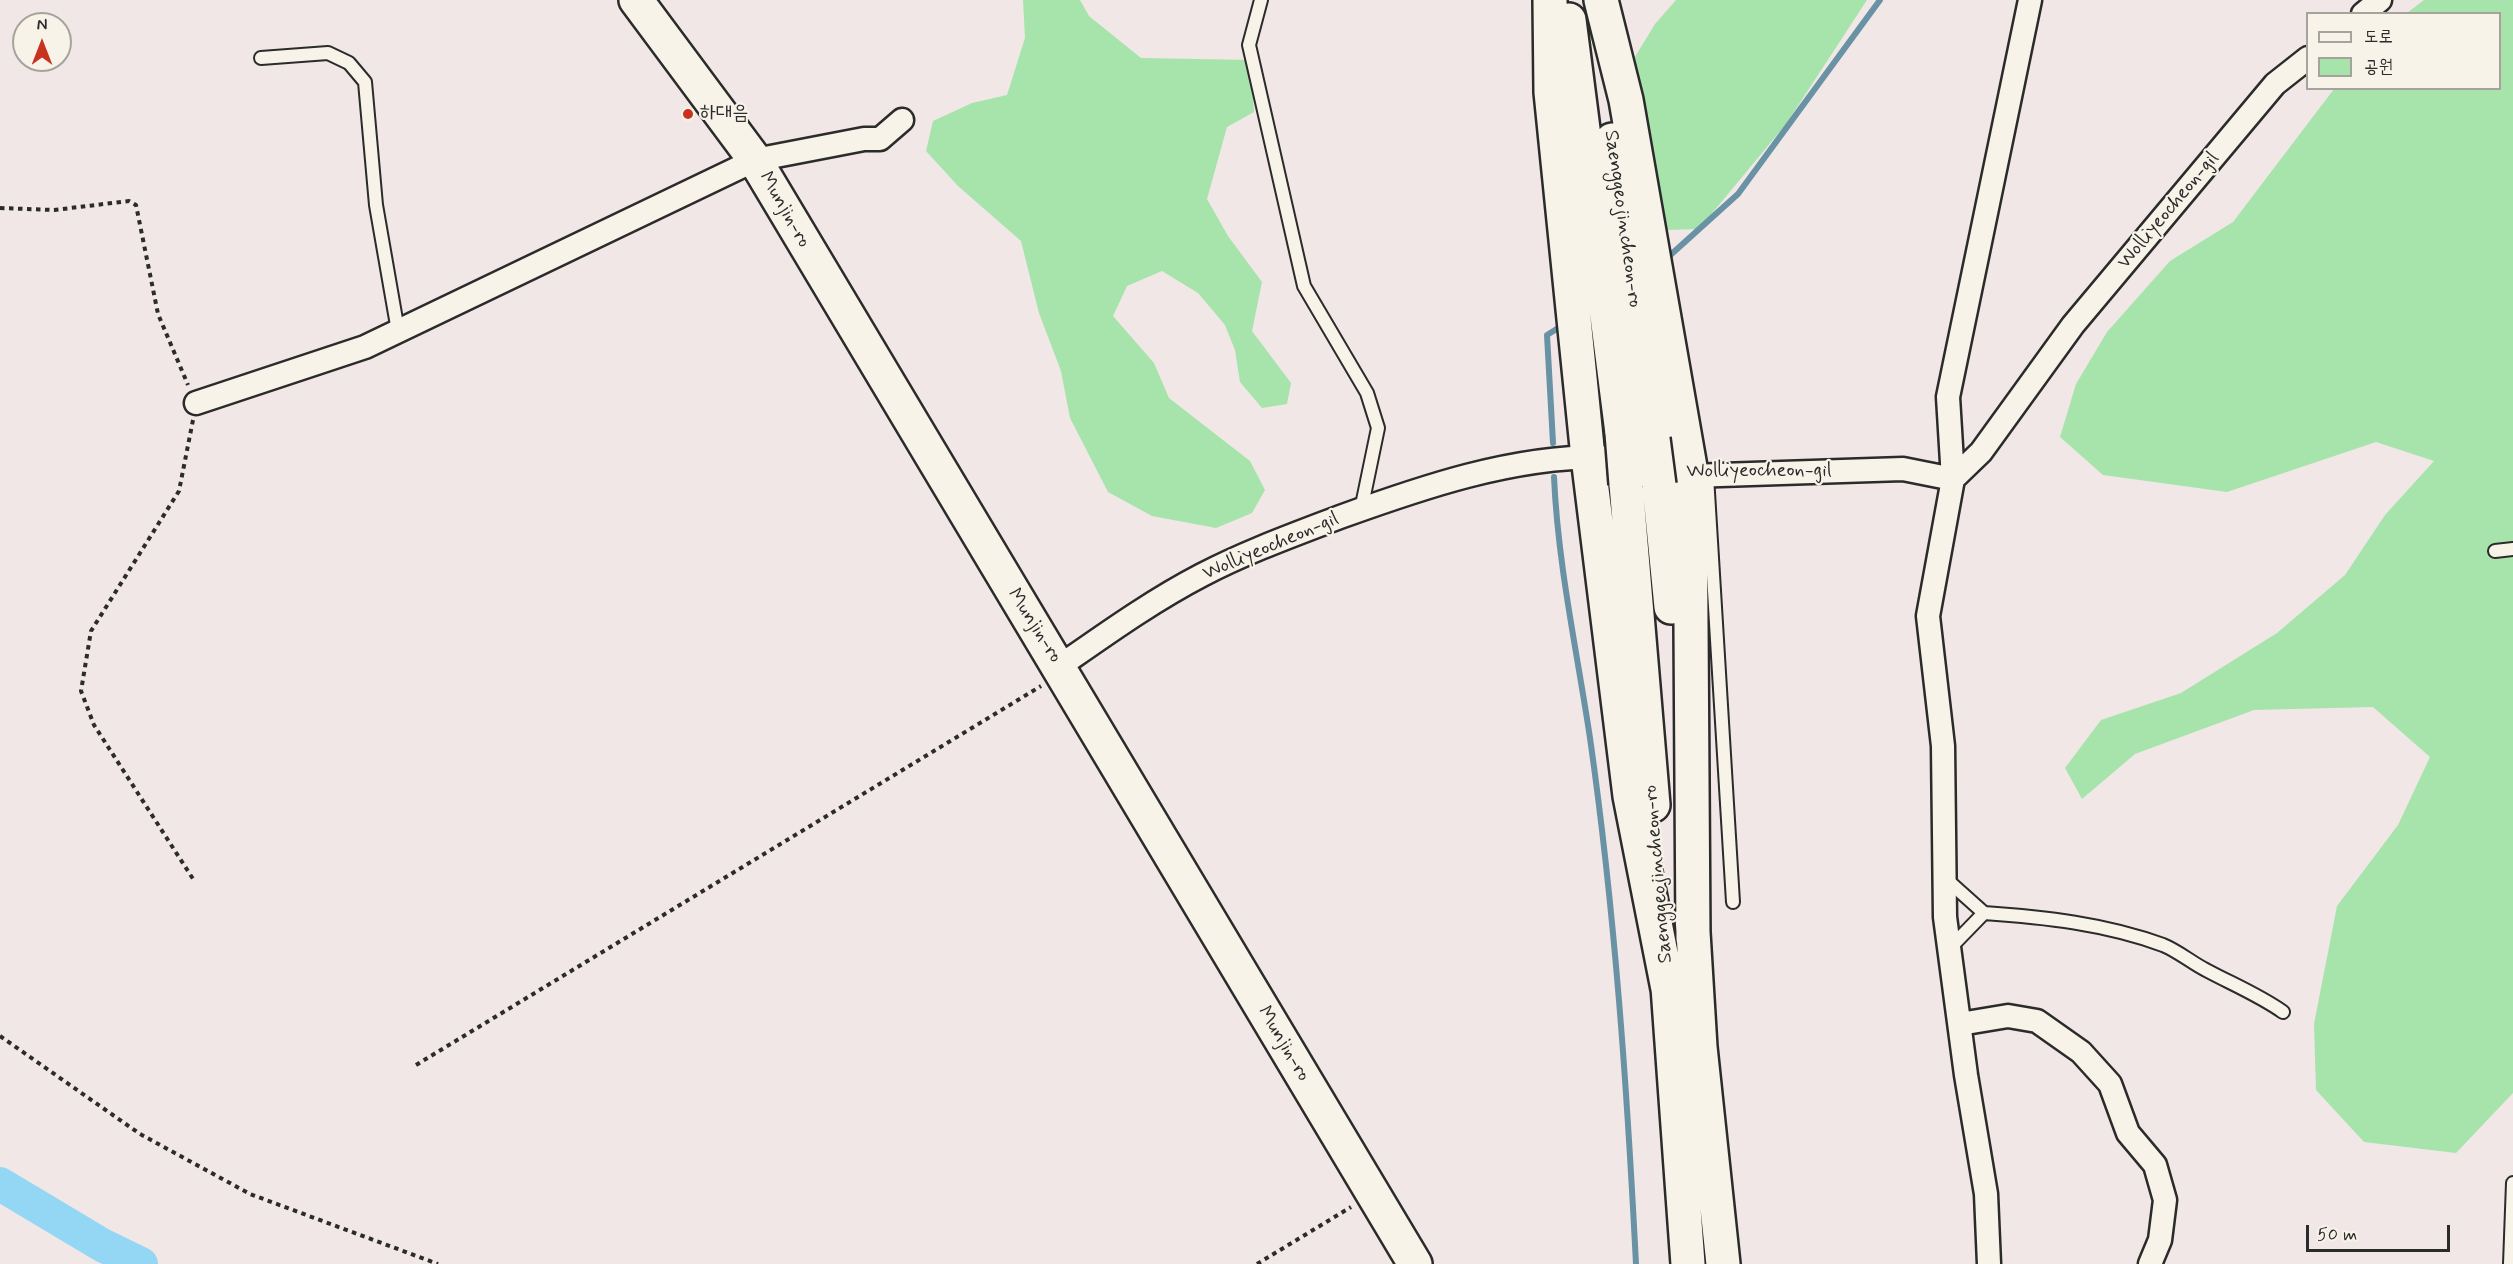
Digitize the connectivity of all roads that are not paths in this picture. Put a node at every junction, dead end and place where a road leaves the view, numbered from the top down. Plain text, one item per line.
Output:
1 (636, 0) edge
2 (1262, 0) edge
3 (1550, 0) edge
4 (1567, 0) edge
5 (1594, 0) edge
6 (1601, 0) edge
7 (2030, 0) edge
8 (2380, 0) edge
9 (2365, 12) edge
10 (261, 58) dead end
11 (2306, 59) edge
12 (902, 120) dead end
13 (755, 160) junction
14 (398, 331) junction
15 (196, 403) road end
16 (1638, 436) junction
17 (1588, 457) junction
18 (1699, 476) junction
19 (1953, 479) junction
20 (1361, 510) junction
21 (2513, 549) edge
22 (2495, 551) dead end
23 (1060, 666) junction
24 (1944, 877) junction
25 (1734, 902) dead end
26 (1984, 913) junction
27 (1693, 939) junction
28 (1949, 949) junction
29 (1669, 994) junction
30 (2283, 1012) dead end
31 (1960, 1024) junction
32 (2513, 1183) edge
33 (1415, 1264) edge
34 (1688, 1264) edge
35 (1723, 1264) edge
36 (1989, 1264) edge
37 (2150, 1264) edge
38 (2510, 1264) edge

1 - 13 main road, Munjin-ro
2 - 20 lane
3 - 17 main road
4 - 16 main road, Saenggeojincheon-ro
5 - 16 main road, Saenggeojincheon-ro
6 - 18 main road
7 - 19 street
8 - 9 street
10 - 14 lane
11 - 19 street, Wolliyeocheon-gil
12 - 13 street
13 - 14 street
13 - 23 main road, Munjin-ro
14 - 15 street
16 - 27 main road, Saenggeojincheon-ro, bridge
16 - 29 main road, Saenggeojincheon-ro, bridge
17 - 18 street, Wolliyeocheon-gil
17 - 20 street, Wolliyeocheon-gil
17 - 29 main road
18 - 19 street, Wolliyeocheon-gil
18 - 25 lane
18 - 27 main road
19 - 24 street
20 - 23 street, Wolliyeocheon-gil
21 - 22 lane
23 - 33 main road, Munjin-ro
24 - 26 lane
24 - 28 street
26 - 28 lane
26 - 30 lane
27 - 35 main road, Saenggeojincheon-ro
28 - 31 street
29 - 34 main road, Saenggeojincheon-ro
31 - 36 street
31 - 37 street
32 - 38 lane

